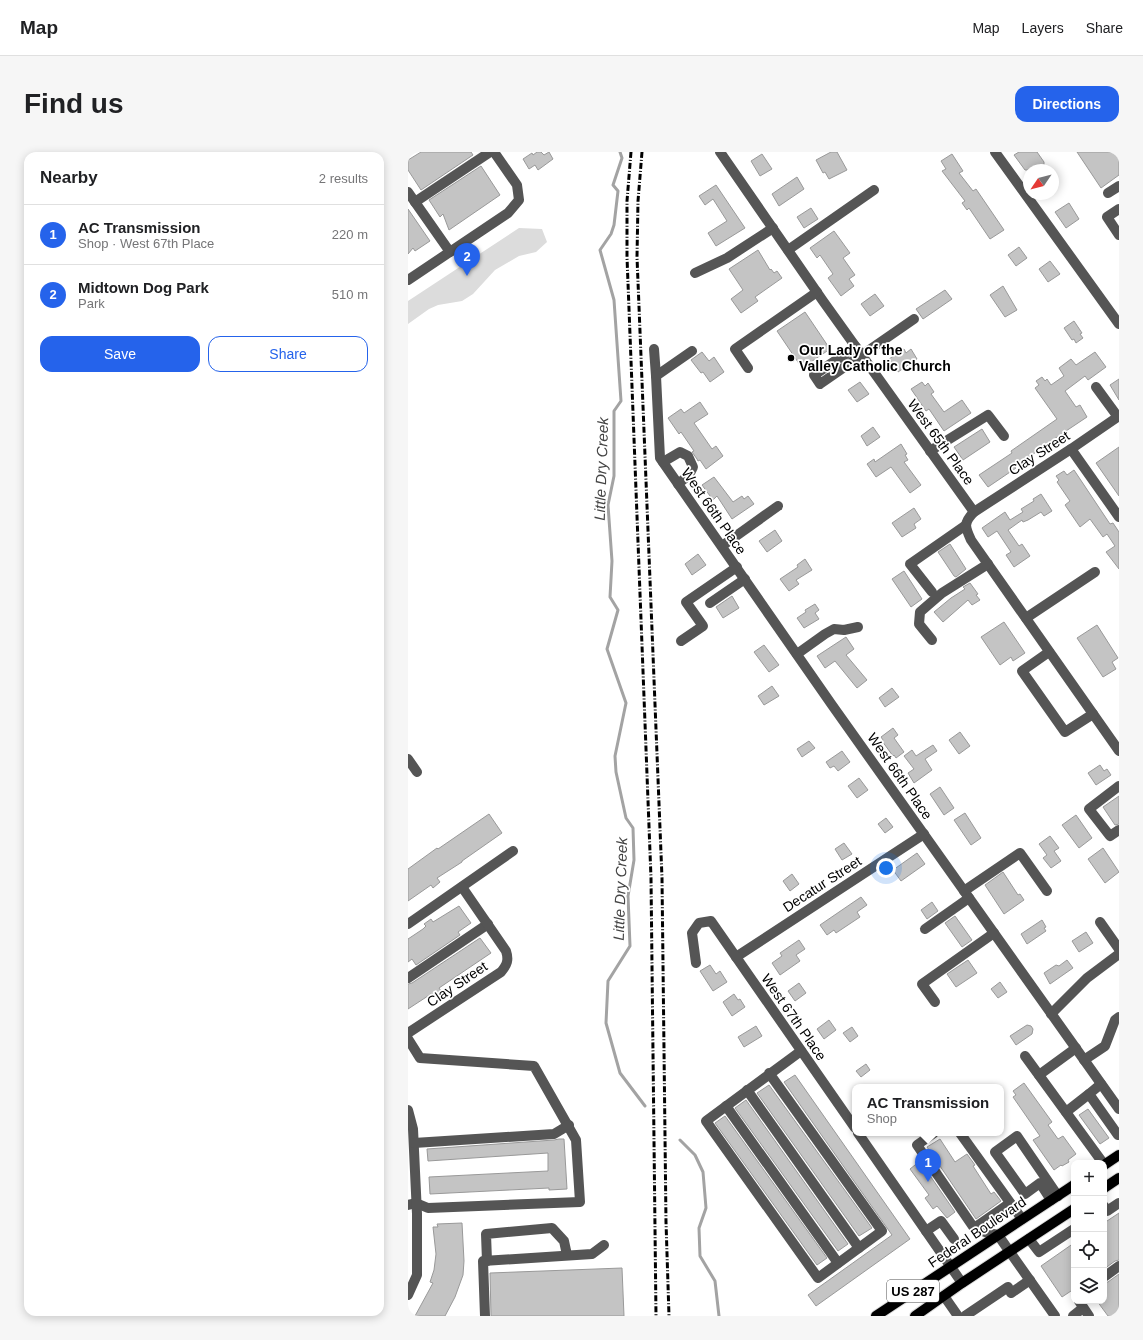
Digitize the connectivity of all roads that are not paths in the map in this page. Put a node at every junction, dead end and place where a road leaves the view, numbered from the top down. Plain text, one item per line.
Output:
1 (490, 152) edge
2 (494, 152) edge
3 (720, 152) edge
4 (995, 152) edge
5 (1119, 186) edge
6 (874, 190) dead end
7 (408, 192) edge
8 (1108, 193) dead end
9 (415, 202) junction
10 (1119, 209) edge
11 (773, 228) junction
12 (1119, 235) edge
13 (788, 250) junction
14 (450, 252) junction
15 (695, 273) dead end
16 (408, 280) edge
17 (817, 292) junction
18 (914, 319) dead end
19 (1119, 324) edge
20 (654, 349) dead end
21 (692, 350) dead end
22 (859, 351) junction
23 (848, 358) dead end
24 (748, 368) dead end
25 (656, 376) junction
26 (1096, 387) dead end
27 (1118, 416) edge
28 (1004, 436) dead end
29 (1071, 449) junction
30 (930, 451) junction
31 (661, 460) junction
32 (678, 484) junction
33 (778, 506) dead end
34 (974, 512) junction
35 (1119, 517) edge
36 (966, 525) junction
37 (722, 546) junction
38 (988, 564) junction
39 (736, 568) junction
40 (1095, 572) dead end
41 (745, 579) junction
42 (932, 592) dead end
43 (710, 603) dead end
44 (1026, 618) junction
45 (858, 627) dead end
46 (932, 640) dead end
47 (681, 641) dead end
48 (1049, 652) junction
49 (797, 654) junction
50 (1093, 714) junction
51 (1119, 751) edge
52 (408, 759) edge
53 (417, 772) dead end
54 (1119, 786) edge
55 (1119, 830) edge
56 (924, 834) junction
57 (513, 851) dead end
58 (462, 887) junction
59 (1047, 891) dead end
60 (967, 895) junction
61 (1100, 922) dead end
62 (408, 924) edge
63 (488, 924) junction
64 (925, 929) dead end
65 (994, 933) junction
66 (1119, 949) edge
67 (1119, 954) edge
68 (736, 957) junction
69 (696, 963) dead end
70 (408, 978) edge
71 (934, 1002) dead end
72 (1051, 1014) junction
73 (1119, 1017) edge
74 (408, 1034) edge
75 (408, 1039) edge
76 (1076, 1048) junction
77 (801, 1051) junction
78 (1025, 1056) dead end
79 (1084, 1060) junction
80 (769, 1073) junction
81 (1039, 1075) junction
82 (1101, 1084) junction
83 (747, 1090) junction
84 (1089, 1094) junction
85 (726, 1106) junction
86 (408, 1110) edge
87 (1119, 1110) edge
88 (1066, 1112) junction
89 (852, 1124) edge
90 (568, 1125) junction
91 (1118, 1135) edge
92 (860, 1136) edge
93 (930, 1136) edge
94 (962, 1136) edge
95 (414, 1143) junction
96 (1119, 1155) edge
97 (1101, 1160) edge
98 (1107, 1162) edge
99 (1119, 1178) edge
100 (1107, 1186) edge
101 (1071, 1187) edge
102 (1054, 1198) junction
103 (1009, 1201) junction
104 (1119, 1203) edge
105 (412, 1204) edge
106 (1071, 1210) edge
107 (1107, 1211) edge
108 (1022, 1219) junction
109 (974, 1228) junction
110 (926, 1231) junction
111 (1071, 1231) edge
112 (998, 1235) junction
113 (954, 1239) dead end
114 (1029, 1239) junction
115 (604, 1245) dead end
116 (859, 1248) junction
117 (1010, 1252) junction
118 (567, 1255) junction
119 (487, 1261) junction
120 (838, 1263) junction
121 (951, 1266) junction
122 (1119, 1266) edge
123 (1107, 1275) edge
124 (1030, 1280) junction
125 (962, 1283) junction
126 (408, 1295) edge
127 (944, 1296) junction
128 (1084, 1308) edge
129 (1054, 1315) edge
130 (485, 1316) edge
131 (876, 1316) edge
132 (915, 1316) edge
133 (958, 1316) edge
134 (964, 1316) edge
135 (1073, 1316) edge

1 - 9 street
2 - 14 street
3 - 11 street, West 65th Place
4 - 19 street
5 - 8 street
6 - 13 street
7 - 9 street
9 - 14 street
10 - 12 street
11 - 13 street, West 65th Place
11 - 15 street
13 - 17 street, West 65th Place
14 - 16 street
17 - 22 street, West 65th Place
17 - 24 street
18 - 22 street
20 - 25 street
21 - 25 street
22 - 23 street
22 - 30 street, West 65th Place
25 - 31 street
26 - 27 street
27 - 29 street, Clay Street
28 - 30 street
29 - 34 street, Clay Street
29 - 35 street
30 - 34 street, West 65th Place
31 - 32 street, West 66th Place
31 - 32 street
32 - 37 street, West 66th Place
33 - 37 street
34 - 36 street
36 - 38 street
36 - 42 street
37 - 39 street, West 66th Place
38 - 44 street
38 - 46 street
39 - 41 street, West 66th Place
39 - 47 street
40 - 44 street
41 - 43 street
41 - 49 street, West 66th Place
44 - 48 street
45 - 49 street
48 - 50 street
48 - 50 street
49 - 56 street, West 66th Place
50 - 51 street
52 - 53 street
54 - 55 street
56 - 60 street, West 66th Place
56 - 68 street, Decatur Street
57 - 58 street
58 - 62 street
58 - 63 street
59 - 60 street
60 - 64 street
60 - 65 street, West 66th Place
61 - 66 street
63 - 70 street
63 - 74 street, Clay Street
65 - 71 street
65 - 72 street, West 66th Place
67 - 72 street
68 - 69 street, West 67th Place
68 - 77 street, West 67th Place
72 - 76 street, West 66th Place
73 - 79 street
75 - 90 street
76 - 79 street, West 66th Place
76 - 81 street
77 - 80 street
77 - 89 street, West 67th Place
78 - 81 street
79 - 82 street, West 66th Place
80 - 83 street
80 - 116 street
81 - 88 street
82 - 84 street
82 - 87 street, West 66th Place
83 - 85 street
83 - 116 street
84 - 88 street
84 - 91 street
85 - 120 street
85 - 120 street
86 - 95 street
88 - 97 street
90 - 95 street
90 - 105 street
92 - 110 street
93 - 109 street
94 - 103 street
95 - 105 street
96 - 98 main road
99 - 100 main road
101 - 102 main road, Federal Boulevard / US 287
102 - 102 street
102 - 108 main road, Federal Boulevard / US 287
103 - 108 street
103 - 109 street
104 - 107 street
105 - 126 street
106 - 114 main road, US 287
108 - 112 main road, Federal Boulevard / US 287
109 - 112 street
110 - 113 street
110 - 121 street
111 - 114 street
112 - 117 street
112 - 121 main road, Federal Boulevard / US 287
114 - 117 main road, US 287
115 - 118 street
116 - 120 street
117 - 124 street
117 - 125 main road, US 287
118 - 119 street
118 - 119 street
119 - 130 street
121 - 125 street
121 - 131 main road, Federal Boulevard / US 287
122 - 123 street
124 - 129 street
124 - 134 street
125 - 127 main road, US 287
127 - 132 main road, US 287
127 - 133 street
128 - 135 street

